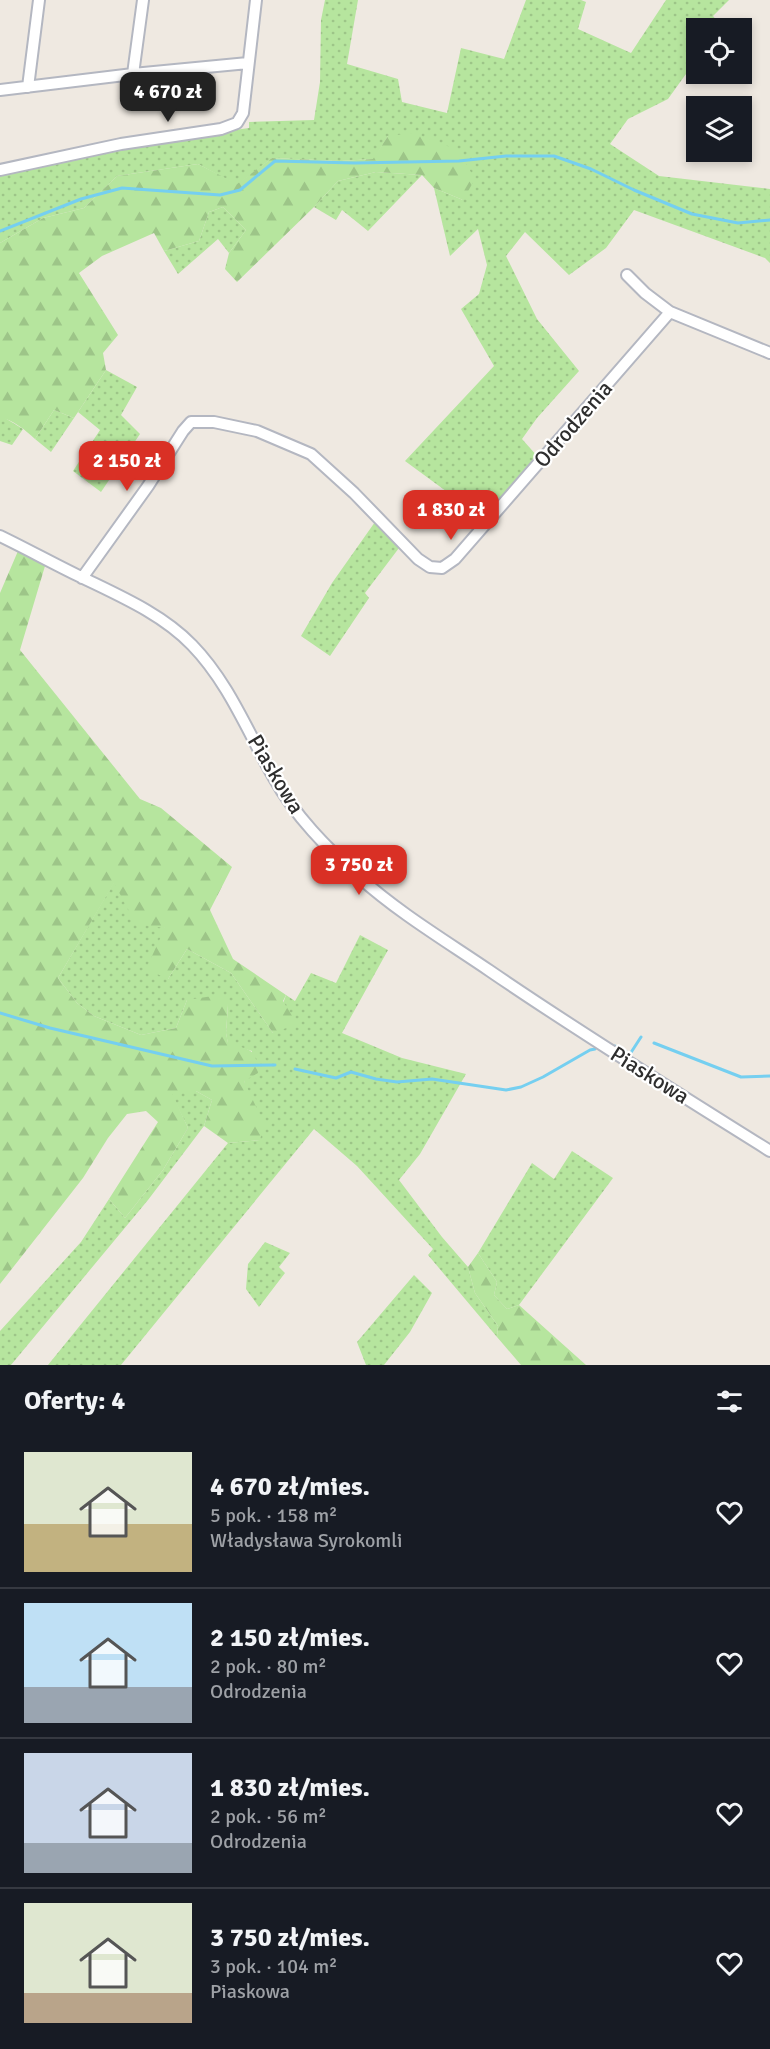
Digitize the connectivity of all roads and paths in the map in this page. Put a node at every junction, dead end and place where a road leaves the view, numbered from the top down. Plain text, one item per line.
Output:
1 (39, 0) edge
2 (143, 0) edge
3 (256, 0) edge
4 (248, 63) junction
5 (133, 74) junction
6 (28, 87) junction
7 (0, 90) edge
8 (0, 170) edge
9 (627, 275) dead end
10 (670, 312) junction
11 (770, 353) edge
12 (0, 536) edge
13 (82, 578) junction
14 (770, 1151) edge

1 - 6 street
2 - 5 street
3 - 4 street
4 - 5 street
4 - 8 street
5 - 6 street
6 - 7 street
9 - 10 street
10 - 11 street
10 - 13 street, Odrodzenia
12 - 13 street, Piaskowa
13 - 14 street, Piaskowa

